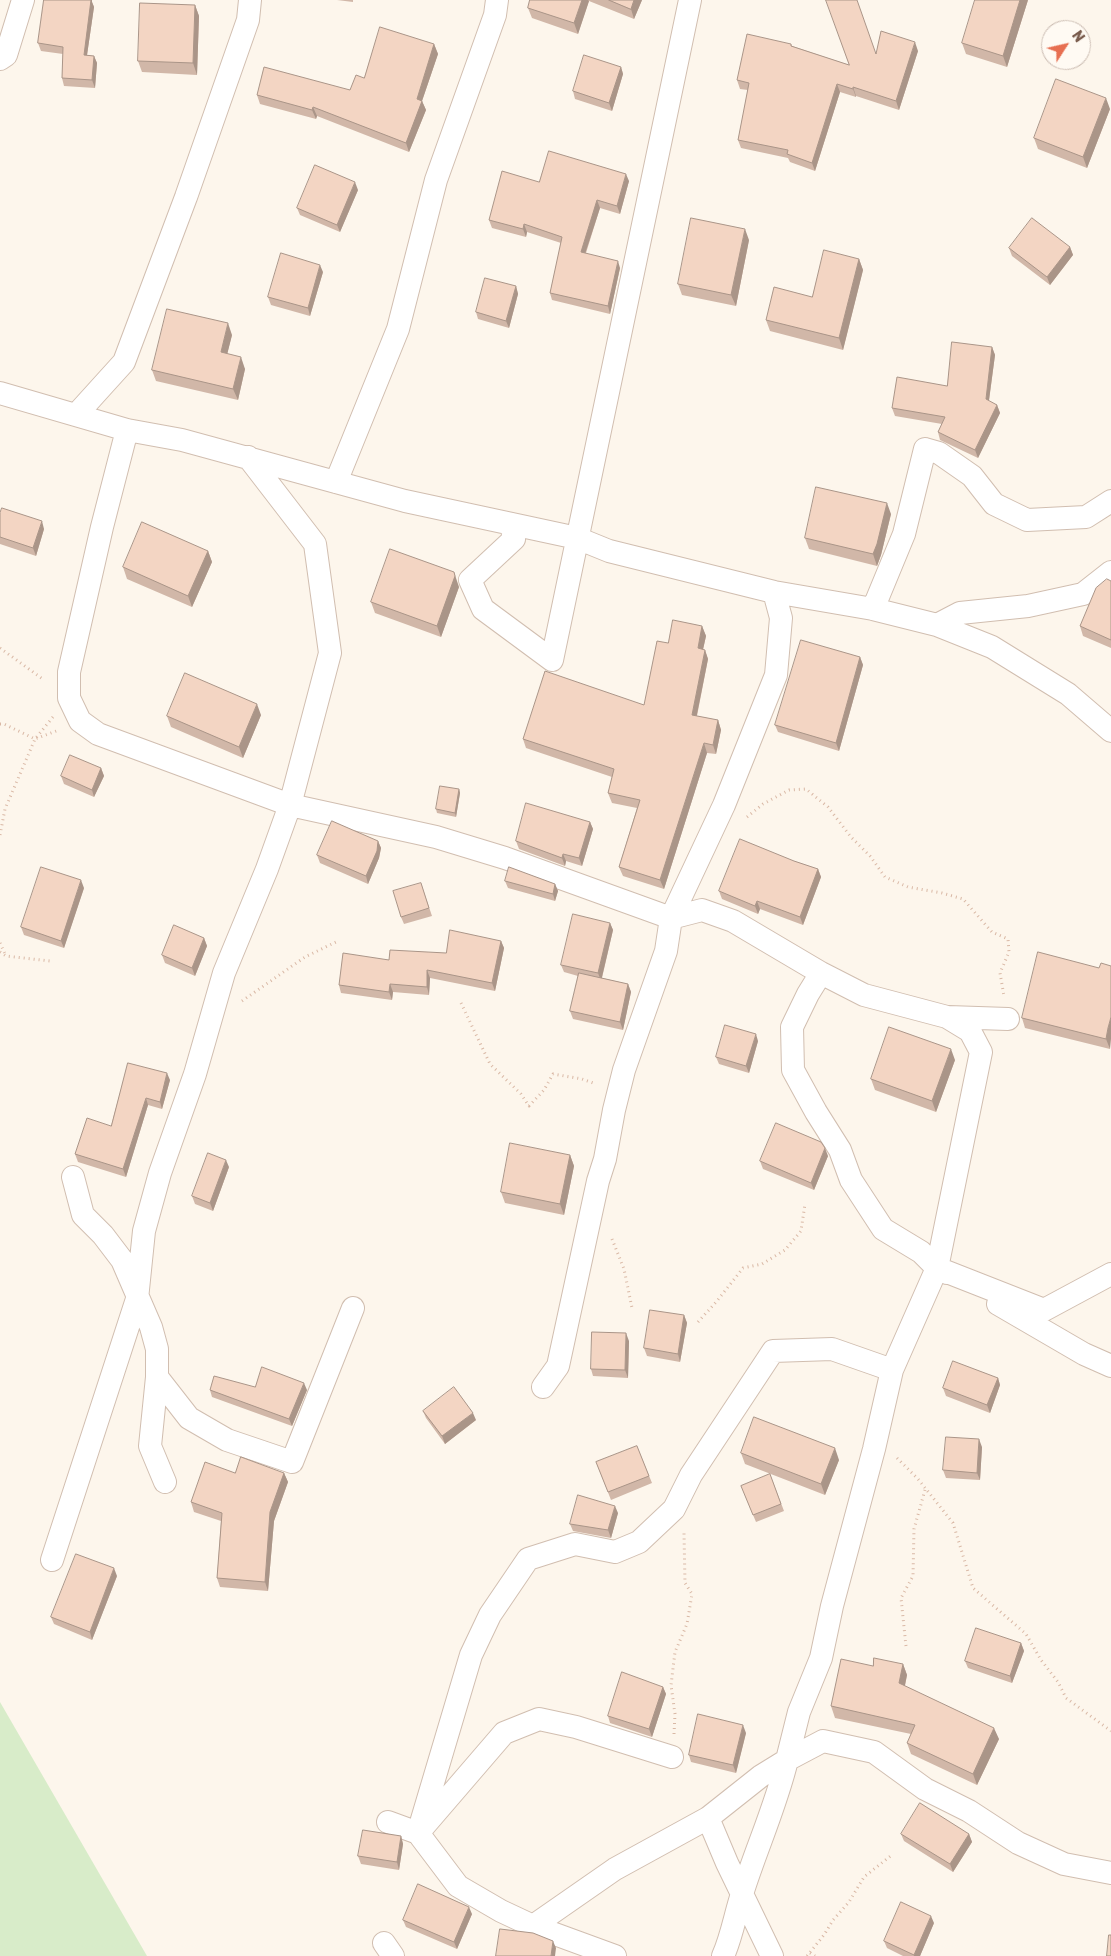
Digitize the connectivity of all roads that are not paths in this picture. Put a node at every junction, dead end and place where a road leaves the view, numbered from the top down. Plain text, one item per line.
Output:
1 (23, 0) edge
2 (250, 0) edge
3 (497, 0) edge
4 (690, 0) edge
5 (0, 59) edge
6 (0, 394) edge
7 (76, 416) junction
8 (127, 430) junction
9 (248, 458) junction
10 (336, 482) junction
11 (1111, 501) edge
12 (511, 524) junction
13 (577, 538) junction
14 (1111, 572) edge
15 (774, 592) junction
16 (873, 609) junction
17 (937, 625) junction
18 (1111, 731) edge
19 (290, 805) junction
20 (671, 918) junction
21 (821, 973) junction
22 (947, 1017) junction
23 (1008, 1019) road end
24 (73, 1177) dead end
25 (937, 1268) junction
26 (1111, 1274) edge
27 (137, 1299) junction
28 (353, 1308) dead end
29 (1111, 1366) edge
30 (892, 1370) junction
31 (157, 1377) junction
32 (543, 1387) dead end
33 (165, 1482) dead end
34 (52, 1560) dead end
35 (672, 1757) road end
36 (787, 1760) junction
37 (708, 1818) junction
38 (388, 1822) dead end
39 (418, 1833) junction
40 (1111, 1873) edge
41 (742, 1894) junction
42 (533, 1926) junction
43 (615, 1956) edge
44 (723, 1956) edge
45 (772, 1956) edge

1 - 5 street
2 - 7 street
3 - 10 street
4 - 13 street
6 - 7 street
7 - 8 street
8 - 9 street
8 - 19 street
9 - 10 street
9 - 19 street
10 - 12 street
11 - 16 street
12 - 13 street
12 - 13 street
13 - 15 street
14 - 17 street
15 - 16 street
15 - 20 street
16 - 17 street
17 - 18 street
19 - 20 street
19 - 27 street
20 - 21 street
20 - 32 street
21 - 22 street
21 - 25 street
22 - 23 street
22 - 25 street
24 - 27 street
25 - 26 street
25 - 29 street
25 - 30 street
27 - 31 street
27 - 34 street
28 - 31 street
30 - 36 street
30 - 39 street
31 - 33 street
35 - 39 street
36 - 37 street
36 - 40 street
36 - 41 street
37 - 41 street
37 - 42 street
38 - 39 street
39 - 42 street
41 - 44 street
41 - 45 street
42 - 43 street

